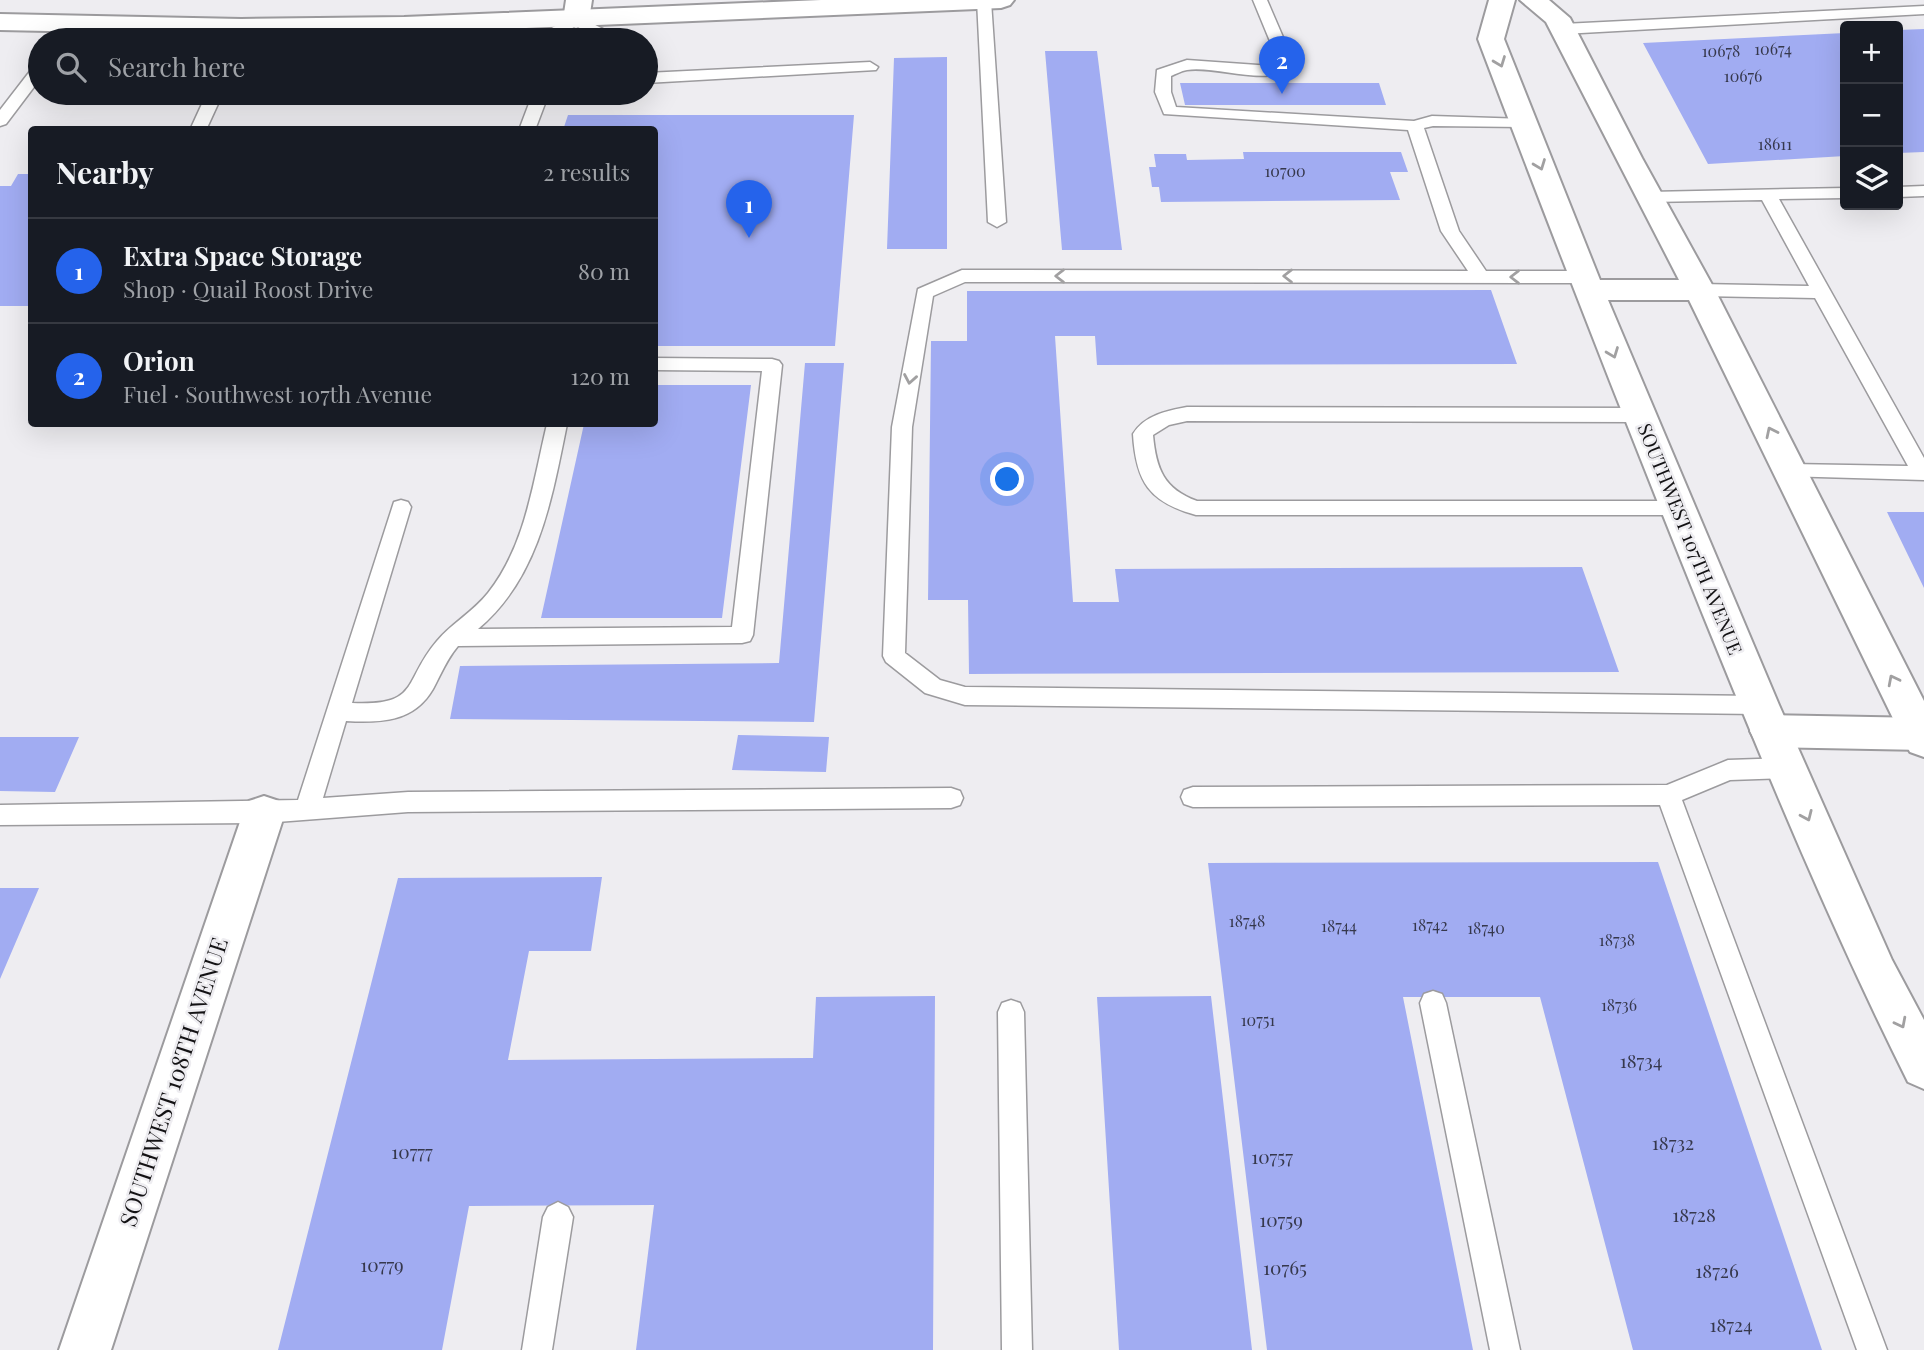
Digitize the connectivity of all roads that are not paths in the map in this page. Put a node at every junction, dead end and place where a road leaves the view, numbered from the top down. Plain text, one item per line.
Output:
1 (1001, 0) edge
2 (1260, 0) edge
3 (1502, 0) edge
4 (1533, 0) edge
5 (984, 1) edge
6 (845, 4) edge
7 (577, 10) edge
8 (1924, 10) edge
9 (0, 22) edge
10 (40, 28) edge
11 (324, 28) edge
12 (558, 28) edge
13 (594, 28) edge
14 (1563, 29) junction
15 (870, 67) dead end
16 (658, 77) edge
17 (28, 85) edge
18 (209, 105) edge
19 (535, 105) edge
20 (0, 121) edge
21 (1524, 122) junction
22 (200, 126) edge
23 (528, 126) edge
24 (1415, 126) junction
25 (1924, 191) edge
26 (1903, 192) edge
27 (1840, 193) edge
28 (1768, 196) junction
29 (1649, 197) junction
30 (997, 222) dead end
31 (1481, 277) junction
32 (1586, 283) junction
33 (1700, 290) junction
34 (1821, 292) junction
35 (658, 364) edge
36 (1639, 415) junction
37 (556, 427) edge
38 (1790, 471) junction
39 (1923, 473) edge
40 (401, 507) dead end
41 (1678, 508) junction
42 (456, 638) junction
43 (337, 712) junction
44 (1771, 735) junction
45 (1923, 736) edge
46 (1668, 794) junction
47 (1193, 797) dead end
48 (951, 798) dead end
49 (286, 812) junction
50 (0, 815) edge
51 (1433, 1003) dead end
52 (1011, 1012) dead end
53 (1924, 1067) edge
54 (558, 1217) dead end
55 (85, 1350) edge
56 (537, 1350) edge
57 (1017, 1350) edge
58 (1505, 1350) edge
59 (1872, 1350) edge

1 - 5 street
2 - 24 lane
3 -> 21 street, SOUTHWEST 107TH AVENUE
4 - 14 street
5 - 6 street
5 - 30 lane
6 - 7 street
7 - 11 street
7 - 12 lane
7 - 13 lane
8 - 14 lane
9 - 10 street
14 - 29 street
15 - 16 lane
17 - 20 lane
18 - 22 lane
19 - 23 lane
21 - 24 lane
21 -> 32 street, SOUTHWEST 107TH AVENUE
24 - 31 lane
25 - 26 lane
27 - 28 lane
28 - 29 lane
28 - 34 lane
29 - 33 street
32 -> 31 lane
31 -> 44 lane
32 - 33 street
32 -> 36 street, SOUTHWEST 107TH AVENUE
33 - 34 lane
38 -> 33 street
34 - 39 lane
35 - 42 lane
36 - 41 street, SOUTHWEST 107TH AVENUE
36 - 41 lane
37 - 42 lane
38 - 39 lane
45 -> 38 street
40 - 43 lane
41 - 44 street, SOUTHWEST 107TH AVENUE
42 - 43 lane
43 - 49 lane
44 - 45 street
44 - 46 lane
44 -> 53 street, SOUTHWEST 107TH AVENUE
46 - 47 lane
46 - 59 lane
48 - 49 lane
49 - 50 lane
49 - 55 street, SOUTHWEST 108TH AVENUE
51 - 58 lane
52 - 57 lane
54 - 56 lane

